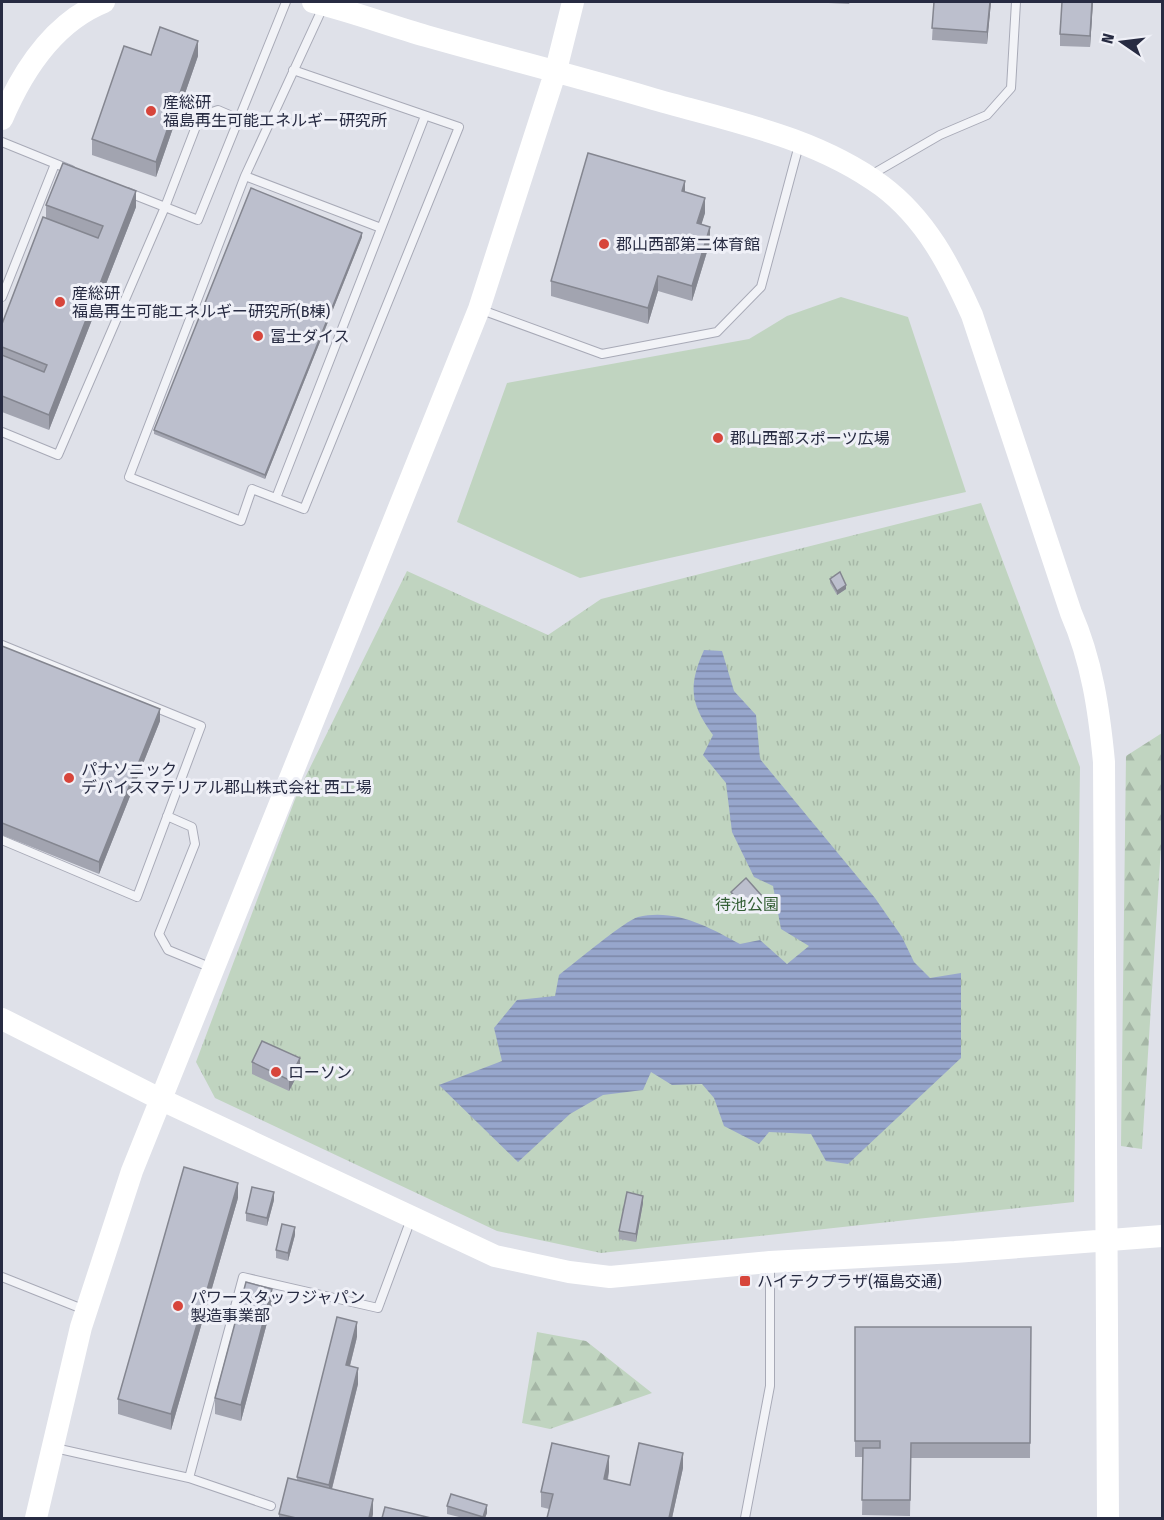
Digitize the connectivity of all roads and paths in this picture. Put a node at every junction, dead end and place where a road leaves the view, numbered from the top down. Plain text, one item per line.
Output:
1 (104, 2) edge
2 (286, 2) edge
3 (573, 2) edge
4 (1016, 2) edge
5 (319, 3) edge
6 (293, 70) junction
7 (556, 70) junction
8 (425, 116) junction
9 (2, 119) edge
10 (239, 119) junction
11 (2, 142) edge
12 (799, 142) junction
13 (55, 164) junction
14 (77, 172) edge
15 (245, 176) junction
16 (868, 176) junction
17 (121, 189) edge
18 (165, 207) junction
19 (381, 228) junction
20 (2, 297) edge
21 (479, 309) junction
22 (2, 432) edge
23 (276, 498) junction
24 (2, 645) edge
25 (167, 816) junction
26 (2, 840) edge
27 (212, 968) junction
28 (2, 1019) edge
29 (160, 1099) junction
30 (411, 1218) junction
31 (1162, 1236) edge
32 (1107, 1240) junction
33 (770, 1262) junction
34 (2, 1277) edge
35 (87, 1311) junction
36 (52, 1447) junction
37 (189, 1478) junction
38 (271, 1506) dead end
39 (36, 1518) edge
40 (745, 1518) edge
41 (1108, 1518) edge

1 - 9 street
2 - 10 lane
3 - 7 street
4 - 16 lane
5 - 6 lane
5 - 7 street
6 - 8 lane
6 - 15 lane
7 - 12 street
7 - 21 street
8 - 19 lane
8 - 23 lane
10 - 18 lane
10 - 18 lane
11 - 13 lane
12 - 16 street
12 - 21 lane
13 - 14 lane
13 - 20 lane
15 - 19 lane
15 - 23 lane
16 - 32 street
17 - 18 lane
18 - 22 lane
19 - 23 lane
21 - 27 street
24 - 25 lane
25 - 26 lane
25 - 27 lane
27 - 29 street
28 - 29 street
29 - 30 street
29 - 35 street
30 - 33 street
30 - 37 lane
31 - 32 street
32 - 33 street
32 - 41 street
33 - 40 lane
34 - 35 lane
35 - 36 street
36 - 37 lane
36 - 39 street
37 - 38 lane

